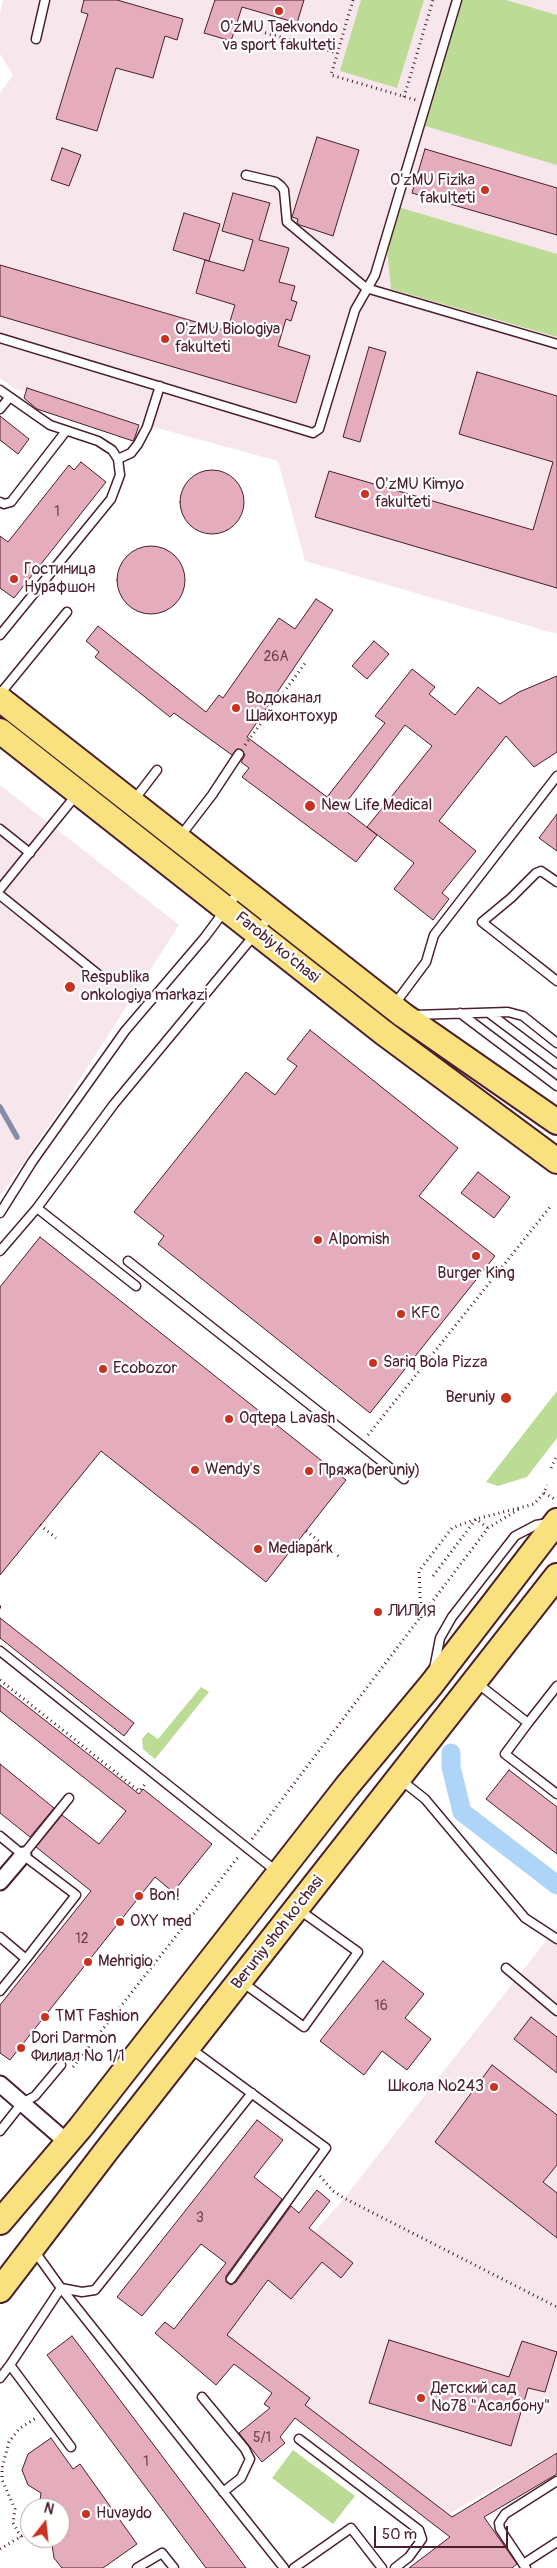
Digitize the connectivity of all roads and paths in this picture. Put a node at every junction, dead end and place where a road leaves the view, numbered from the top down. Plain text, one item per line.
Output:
1 (46, 0) edge
2 (353, 0) edge
3 (433, 0) edge
4 (457, 0) edge
5 (241, 26) dead end
6 (36, 39) dead end
7 (337, 53) junction
8 (404, 97) junction
9 (426, 103) junction
10 (246, 175) dead end
11 (366, 288) junction
12 (0, 338) edge
13 (557, 344) edge
14 (160, 386) junction
15 (0, 390) edge
16 (9, 398) junction
17 (0, 409) edge
18 (66, 431) junction
19 (118, 459) junction
20 (0, 502) edge
21 (67, 612) dead end
22 (0, 635) edge
23 (306, 662) dead end
24 (0, 694) edge
25 (0, 699) edge
26 (0, 731) edge
27 (239, 754) joint
28 (157, 770) dead end
29 (557, 776) edge
30 (78, 792) junction
31 (132, 803) junction
32 (0, 829) edge
33 (178, 839) junction
34 (30, 853) junction
35 (557, 882) edge
36 (0, 889) edge
37 (241, 889) junction
38 (0, 895) edge
39 (227, 908) junction
40 (272, 914) junction
41 (256, 932) junction
42 (99, 975) dead end
43 (557, 981) edge
44 (398, 1011) junction
45 (489, 1012) junction
46 (460, 1013) junction
47 (557, 1043) edge
48 (557, 1064) edge
49 (557, 1086) edge
50 (557, 1122) edge
51 (557, 1161) edge
52 (550, 1207) dead end
53 (37, 1208) junction
54 (0, 1213) edge
55 (0, 1251) edge
56 (128, 1261) dead end
57 (136, 1286) dead end
58 (360, 1444) junction
59 (557, 1455) edge
60 (551, 1468) dead end
61 (404, 1479) dead end
62 (547, 1485) dead end
63 (544, 1493) junction
64 (521, 1508) junction
65 (557, 1514) edge
66 (476, 1519) junction
67 (40, 1526) dead end
68 (488, 1528) junction
69 (306, 1531) dead end
70 (56, 1538) dead end
71 (341, 1558) dead end
72 (433, 1576) dead end
73 (557, 1576) edge
74 (421, 1619) junction
75 (0, 1651) edge
76 (0, 1680) edge
77 (475, 1682) junction
78 (557, 1686) edge
79 (528, 1723) junction
80 (153, 1774) junction
81 (399, 1778) junction
82 (557, 1794) edge
83 (69, 1798) dead end
84 (0, 1836) edge
85 (245, 1848) junction
86 (24, 1855) junction
87 (280, 1874) junction
88 (0, 1882) edge
89 (297, 1908) junction
90 (0, 1937) edge
91 (557, 1939) edge
92 (26, 1958) junction
93 (506, 1968) dead end
94 (240, 1981) junction
95 (0, 1990) edge
96 (557, 2011) edge
97 (188, 2047) junction
98 (61, 2065) dead end
99 (69, 2072) dead end
100 (0, 2084) edge
101 (252, 2094) junction
102 (22, 2103) junction
103 (127, 2125) junction
104 (0, 2131) edge
105 (68, 2143) junction
106 (320, 2155) junction
107 (60, 2211) junction
108 (0, 2222) edge
109 (32, 2248) junction
110 (231, 2279) dead end
111 (61, 2288) junction
112 (0, 2290) edge
113 (557, 2307) edge
114 (10, 2365) junction
115 (0, 2378) edge
116 (202, 2396) dead end
117 (45, 2412) junction
118 (299, 2438) dead end
119 (71, 2447) dead end
120 (557, 2480) edge
121 (224, 2492) junction
122 (20, 2535) edge
123 (20, 2538) edge
124 (557, 2542) edge
125 (0, 2550) edge
126 (525, 2566) edge
127 (137, 2568) edge
128 (174, 2568) edge
129 (284, 2568) edge
130 (294, 2568) edge
131 (382, 2568) edge
132 (395, 2568) edge

1 - 6 lane
2 - 7 path
3 - 8 path
4 - 9 lane
5 - 7 path
7 - 8 path
8 - 9 path
9 - 11 lane
10 - 11 lane
11 - 13 lane
11 - 14 lane
12 - 14 lane
14 - 19 lane
15 - 16 lane
16 - 17 lane
16 - 18 lane
18 - 19 lane
18 - 20 lane
19 - 22 lane
21 - 24 lane
23 - 27 path
25 - 31 main road, Farobiy ko'chasi
26 - 30 main road, Farobiy ko'chasi
27 - 33 lane
28 - 31 lane
29 - 44 lane
30 - 34 lane
30 - 39 main road, Farobiy ko'chasi
31 - 33 main road, Farobiy ko'chasi
32 - 34 lane
33 - 37 main road, Farobiy ko'chasi
34 - 36 lane
35 - 43 lane
37 - 39 lane
37 - 40 main road, Farobiy ko'chasi
38 - 42 lane
39 - 41 main road, Farobiy ko'chasi
39 - 54 lane
40 - 41 lane
40 - 44 main road, Farobiy ko'chasi
41 - 51 main road, Farobiy ko'chasi
41 - 53 lane
44 - 46 lane
44 - 50 main road, Farobiy ko'chasi
45 - 46 lane
45 - 47 lane
45 - 48 lane
46 - 49 lane
52 - 58 path
53 - 55 lane
53 - 57 lane
56 - 58 lane
58 - 61 lane
59 - 60 path
62 - 63 path
63 - 64 path
63 - 65 path
64 - 66 path
64 - 68 path
65 - 87 main road
66 - 68 path
66 - 72 path
66 - 74 path
67 - 70 path
68 - 74 path
69 - 71 path
73 - 77 main road, Beruniy shoh ko'chasi
74 - 85 path
75 - 80 lane
76 - 80 path
77 - 79 lane
77 - 81 main road, Beruniy shoh ko'chasi
78 - 79 lane
79 - 82 lane
80 - 85 lane
81 - 89 main road, Beruniy shoh ko'chasi
81 - 91 lane
83 - 86 lane
84 - 86 lane
85 - 87 lane
85 - 99 path
86 - 88 street
86 - 92 lane
87 - 105 main road
89 - 94 main road, Beruniy shoh ko'chasi
89 - 94 lane
90 - 92 lane
92 - 95 lane
93 - 96 lane
94 - 97 main road, Beruniy shoh ko'chasi
97 - 101 lane
97 - 103 main road, Beruniy shoh ko'chasi
98 - 102 lane
100 - 102 street
101 - 106 lane
101 - 111 lane
102 - 104 lane
102 - 105 street
103 - 105 main road
103 - 107 main road, Beruniy shoh ko'chasi
105 - 107 main road
105 - 108 main road
106 - 110 lane
106 - 113 path
107 - 109 main road, Beruniy shoh ko'chasi
109 - 111 lane
109 - 112 main road, Beruniy shoh ko'chasi
111 - 114 lane
111 - 121 lane
114 - 115 lane
114 - 117 lane
116 - 121 lane
117 - 119 lane
117 - 122 path
118 - 132 lane
120 - 126 lane
121 - 129 lane
123 - 125 path
124 - 126 lane
127 - 128 lane
130 - 131 lane

